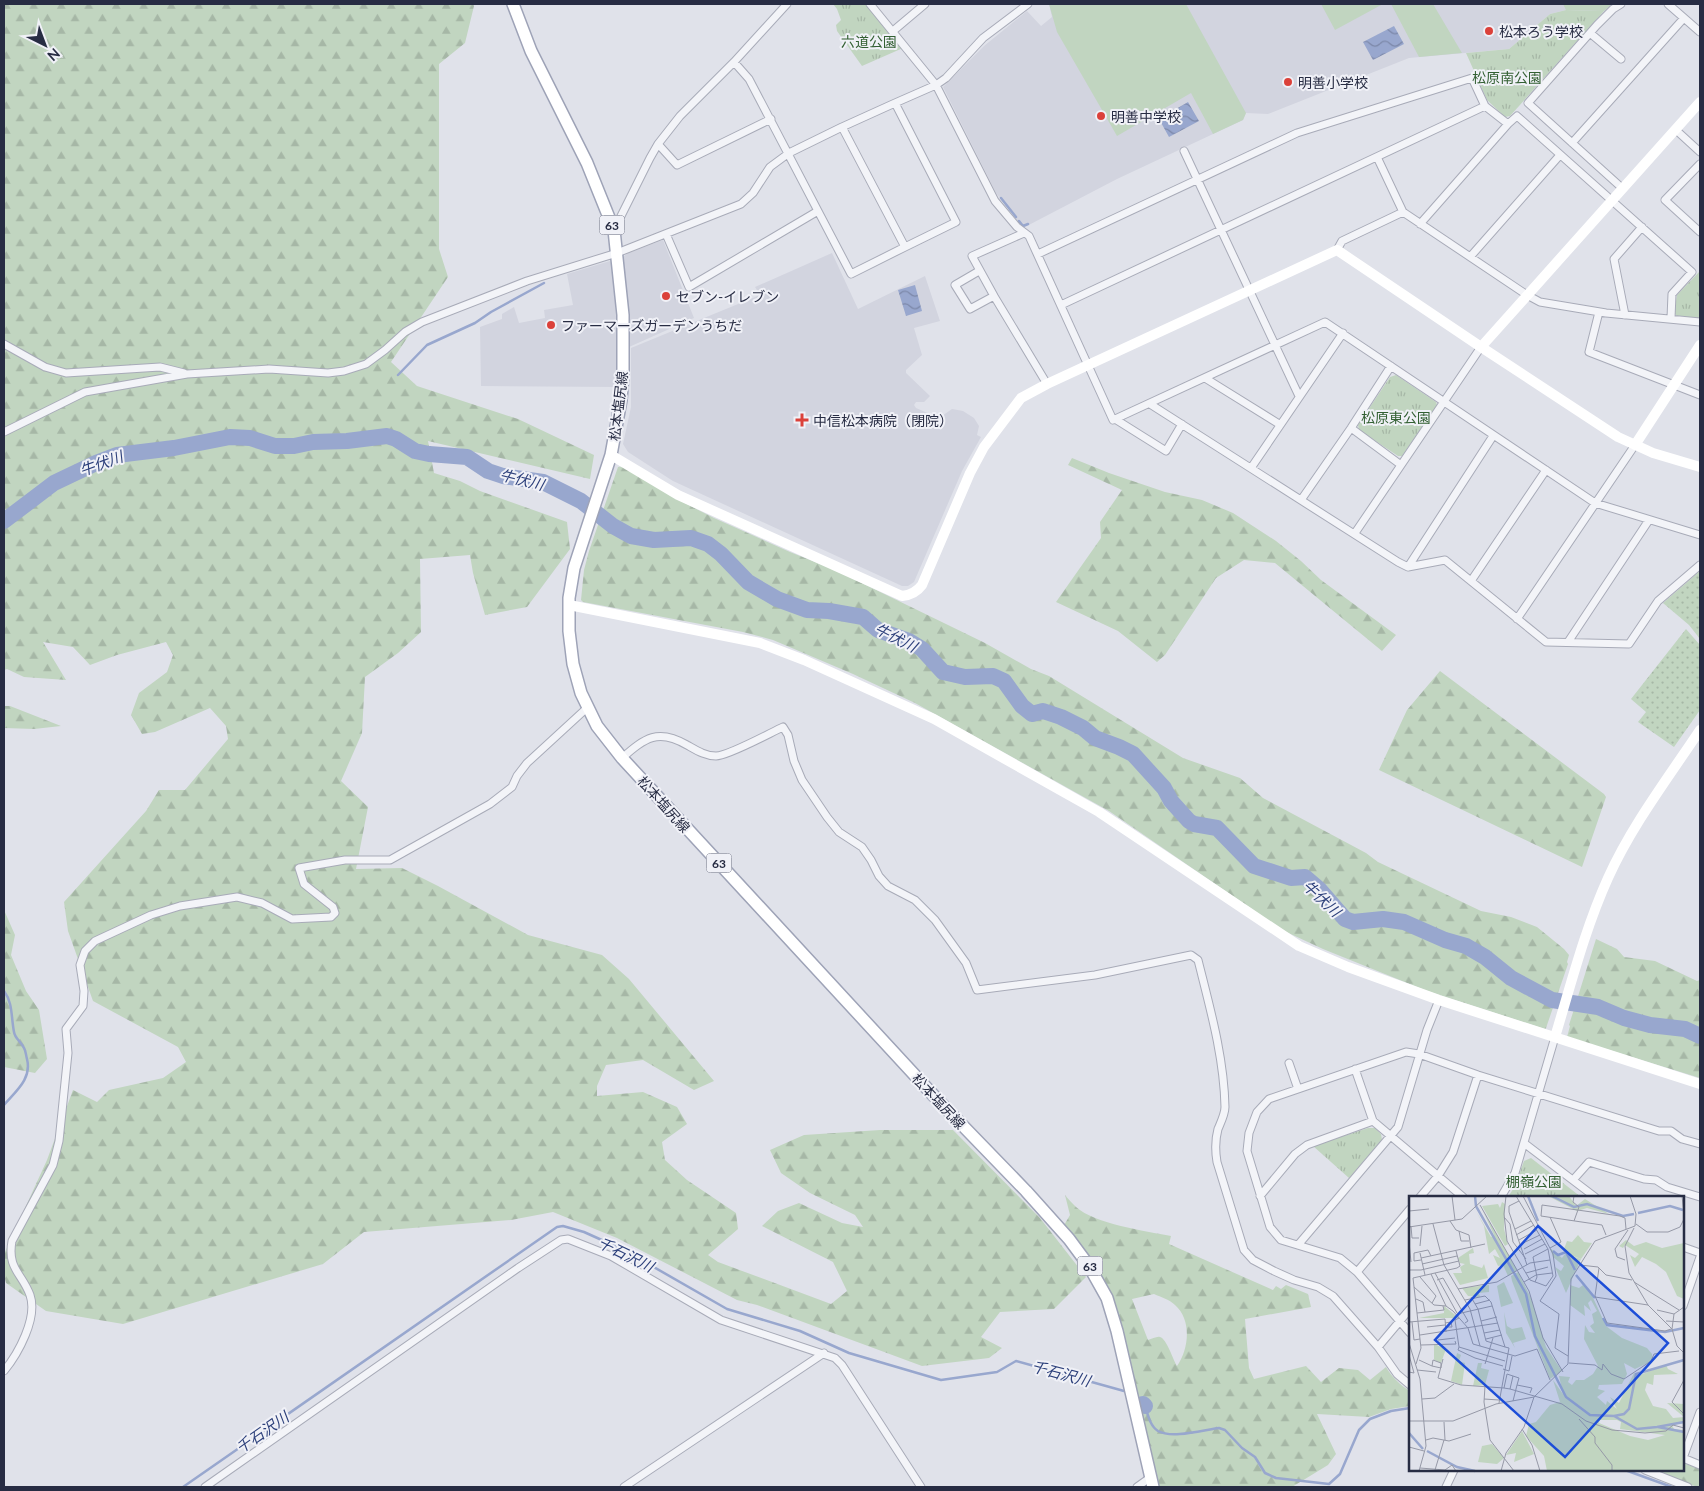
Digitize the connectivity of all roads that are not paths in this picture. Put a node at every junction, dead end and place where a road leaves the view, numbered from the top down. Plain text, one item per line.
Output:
1 (513, 4) edge
2 (787, 4) edge
3 (870, 4) edge
4 (925, 4) edge
5 (1028, 4) edge
6 (1621, 4) edge
7 (1668, 4) edge
8 (1684, 18) junction
9 (893, 31) junction
10 (1700, 32) edge
11 (1590, 33) junction
12 (1621, 59) dead end
13 (734, 62) junction
14 (936, 85) junction
15 (1700, 102) edge
16 (895, 103) junction
17 (1485, 106) junction
18 (771, 119) junction
19 (1508, 124) junction
20 (842, 127) junction
21 (1676, 130) junction
22 (1572, 143) junction
23 (658, 144) junction
24 (1184, 151) dead end
25 (1700, 152) edge
26 (789, 153) junction
27 (1560, 155) junction
28 (1377, 157) junction
29 (1700, 164) edge
30 (1198, 181) junction
31 (1622, 188) junction
32 (1612, 201) junction
33 (818, 211) junction
34 (1403, 212) junction
35 (1420, 224) junction
36 (1642, 227) junction
37 (614, 230) junction
38 (1221, 231) junction
39 (1700, 232) edge
40 (1024, 233) junction
41 (666, 234) junction
42 (905, 247) junction
43 (1337, 250) junction
44 (617, 252) junction
45 (1038, 254) junction
46 (1470, 257) junction
47 (979, 271) junction
48 (1250, 289) junction
49 (1527, 295) junction
50 (994, 296) junction
51 (1061, 305) junction
52 (1599, 312) junction
53 (1625, 315) junction
54 (1670, 318) junction
55 (1700, 322) edge
56 (1343, 334) junction
57 (4, 344) edge
58 (1276, 345) junction
59 (1700, 345) edge
60 (1481, 347) junction
61 (1088, 365) junction
62 (1391, 366) junction
63 (187, 374) junction
64 (1205, 378) junction
65 (1047, 384) junction
66 (1674, 385) junction
67 (1700, 395) edge
68 (1299, 396) junction
69 (1444, 402) junction
70 (1150, 404) junction
71 (1115, 419) junction
72 (1182, 424) junction
73 (1279, 424) junction
74 (1351, 428) junction
75 (4, 432) edge
76 (1493, 436) junction
77 (1635, 445) junction
78 (609, 460) junction
79 (1401, 464) junction
80 (1700, 467) edge
81 (1251, 468) junction
82 (1546, 470) junction
83 (1302, 500) junction
84 (1594, 503) junction
85 (1649, 520) junction
86 (1355, 533) junction
87 (1700, 535) edge
88 (1700, 566) edge
89 (1408, 567) junction
90 (1471, 581) junction
91 (569, 601) junction
92 (1517, 618) junction
93 (1568, 642) junction
94 (588, 707) junction
95 (1700, 730) edge
96 (622, 758) junction
97 (1439, 1000) junction
98 (1556, 1035) junction
99 (1419, 1054) junction
100 (1289, 1063) dead end
101 (1355, 1069) junction
102 (1478, 1074) junction
103 (1700, 1084) edge
104 (1298, 1089) junction
105 (1538, 1093) junction
106 (1373, 1121) junction
107 (1390, 1136) junction
108 (1524, 1143) junction
109 (1700, 1144) edge
110 (1438, 1176) junction
111 (1573, 1180) junction
112 (1260, 1196) junction
113 (1421, 1196) edge
114 (1462, 1196) edge
115 (1502, 1196) edge
116 (1594, 1196) edge
117 (1700, 1197) edge
118 (1409, 1210) edge
119 (1298, 1245) junction
120 (1684, 1247) edge
121 (1700, 1253) edge
122 (1700, 1257) edge
123 (1357, 1272) junction
124 (1684, 1303) edge
125 (1409, 1310) edge
126 (1400, 1322) junction
127 (1409, 1332) edge
128 (1378, 1347) junction
129 (824, 1353) junction
130 (4, 1371) edge
131 (1409, 1384) edge
132 (1700, 1412) edge
133 (1684, 1455) edge
134 (1684, 1458) edge
135 (1700, 1465) edge
136 (1454, 1471) edge
137 (1648, 1471) edge
138 (1152, 1482) edge
139 (205, 1487) edge
140 (624, 1487) edge
141 (921, 1487) edge
142 (1137, 1487) edge
143 (1446, 1487) edge
144 (1688, 1487) edge

1 - 37 main road, 松本塩尻線 / 63
2 - 13 street
3 - 9 street
4 - 9 street
5 - 14 street
6 - 11 street
7 - 8 street
8 - 10 street
8 - 22 street
9 - 14 street
11 - 12 street
11 - 22 street
13 - 18 street
13 - 23 street
14 - 16 street
14 - 40 street
15 - 21 street
16 - 20 street
16 - 42 street
17 - 19 street
17 - 28 street
17 - 30 street
18 - 23 street
18 - 26 street
19 - 27 street
19 - 35 street
20 - 26 street
20 - 42 street
21 - 25 street
21 - 31 street
22 - 31 street
23 - 37 street
24 - 30 street
26 - 33 street
26 - 41 street
27 - 32 street
27 - 46 street
28 - 34 street
28 - 38 street
29 - 39 street
30 - 38 street
30 - 45 street
31 - 32 street
32 - 36 street
32 - 49 street
33 - 41 street
33 - 42 street
34 - 35 street
34 - 43 street
35 - 46 street
36 - 53 street
36 - 54 street
37 - 44 main road, 松本塩尻線 / 63
38 - 48 street
38 - 51 street
40 - 45 street
40 - 47 street
41 - 44 street
43 - 48 street
43 - 60 street
44 - 63 street
44 - 78 main road, 松本塩尻線 / 63
45 - 51 street
46 - 49 street
47 - 50 street
47 - 50 street
48 - 58 street
48 - 61 street
49 - 52 street
49 - 60 street
50 - 65 street
51 - 61 street
52 - 53 street
52 - 66 street
53 - 54 street
54 - 55 street
56 - 58 street
56 - 62 street
56 - 68 street
57 - 63 street
58 - 64 street
58 - 68 street
59 - 66 street
60 - 69 street
60 - 77 street
61 - 65 street
61 - 71 street
62 - 69 street
62 - 74 street
63 - 75 street
64 - 70 street
64 - 73 street
65 - 78 street
66 - 67 street
66 - 77 street
68 - 73 street
69 - 76 street
69 - 79 street
70 - 71 street
70 - 72 street
71 - 72 street
72 - 81 street
73 - 81 street
74 - 79 street
74 - 83 street
76 - 82 street
76 - 89 street
77 - 80 street
77 - 84 street
78 - 91 main road, 松本塩尻線 / 63
79 - 86 street
81 - 83 street
82 - 84 street
82 - 90 street
83 - 86 street
84 - 85 street
84 - 92 street
85 - 87 street
85 - 93 street
86 - 89 street
88 - 93 street
89 - 90 street
90 - 92 street
91 - 94 main road, 松本塩尻線 / 63
91 - 97 street
92 - 93 street
94 - 96 main road, 松本塩尻線 / 63
94 - 130 street
95 - 98 street
96 - 128 street
96 - 138 main road, 松本塩尻線 / 63
97 - 98 street
97 - 99 street
98 - 103 street
98 - 105 street
99 - 101 street
99 - 102 street
99 - 107 street
100 - 104 street
101 - 104 street
101 - 106 street
102 - 105 street
102 - 110 street
104 - 112 street
105 - 108 street
105 - 109 street
106 - 107 street
106 - 112 street
107 - 110 street
107 - 119 street
108 - 111 street
108 - 115 street
110 - 113 street
110 - 114 street
111 - 116 street
111 - 117 street
112 - 119 street
118 - 123 street
119 - 123 street
120 - 121 street
122 - 124 street
123 - 126 street
125 - 126 street
126 - 127 street
126 - 128 street
128 - 131 street
129 - 139 street
129 - 140 street
129 - 141 street
132 - 133 street
134 - 135 street
136 - 143 street
137 - 144 street
138 - 142 street

